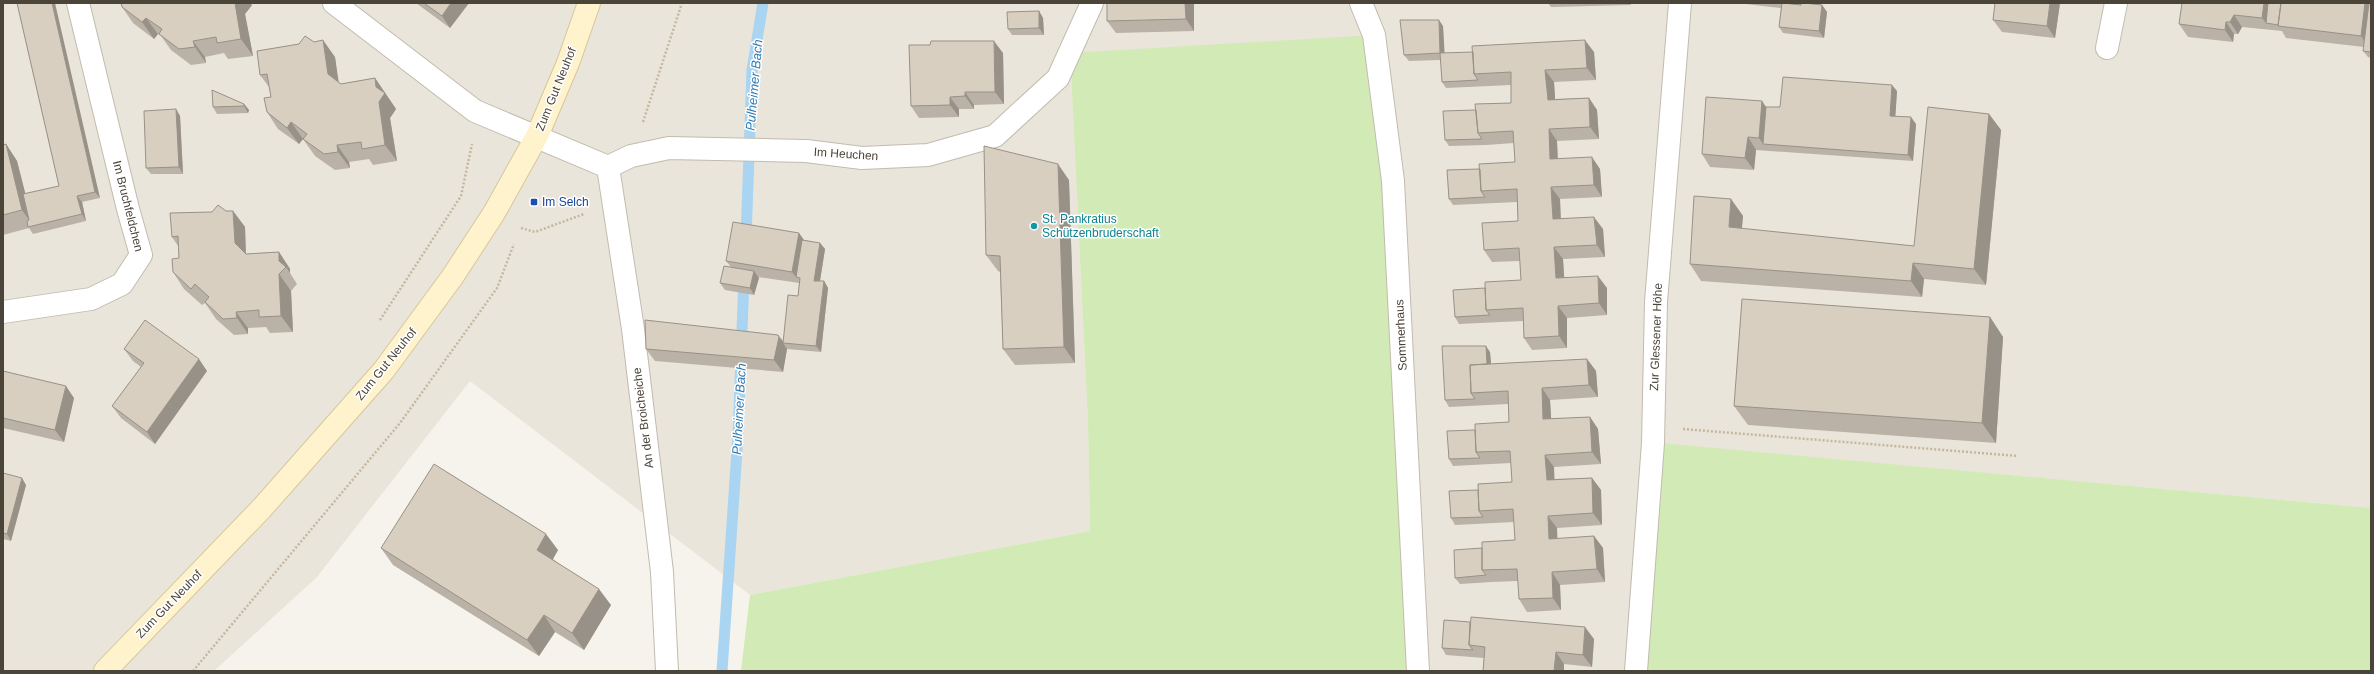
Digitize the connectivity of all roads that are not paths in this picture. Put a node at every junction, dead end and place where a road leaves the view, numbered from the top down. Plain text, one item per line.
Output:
1 (78, 3) edge
2 (334, 3) edge
3 (589, 3) edge
4 (1092, 3) edge
5 (1361, 3) edge
6 (1680, 3) edge
7 (2116, 3) edge
8 (2107, 48) dead end
9 (537, 136) junction
10 (608, 167) junction
11 (3, 312) edge
12 (105, 671) edge
13 (668, 671) edge
14 (1418, 671) edge
15 (1636, 671) edge

1 - 11 street, Im Bruchfeldchen
2 - 9 street
3 - 9 main road, Zum Gut Neuhof
4 - 10 street, Im Heuchen
5 - 14 street, Sommerhaus
6 - 15 street, Zur Glessener Höhe
7 - 8 street
9 - 10 street
9 - 12 main road, Zum Gut Neuhof
10 - 13 street, An der Broicheiche

